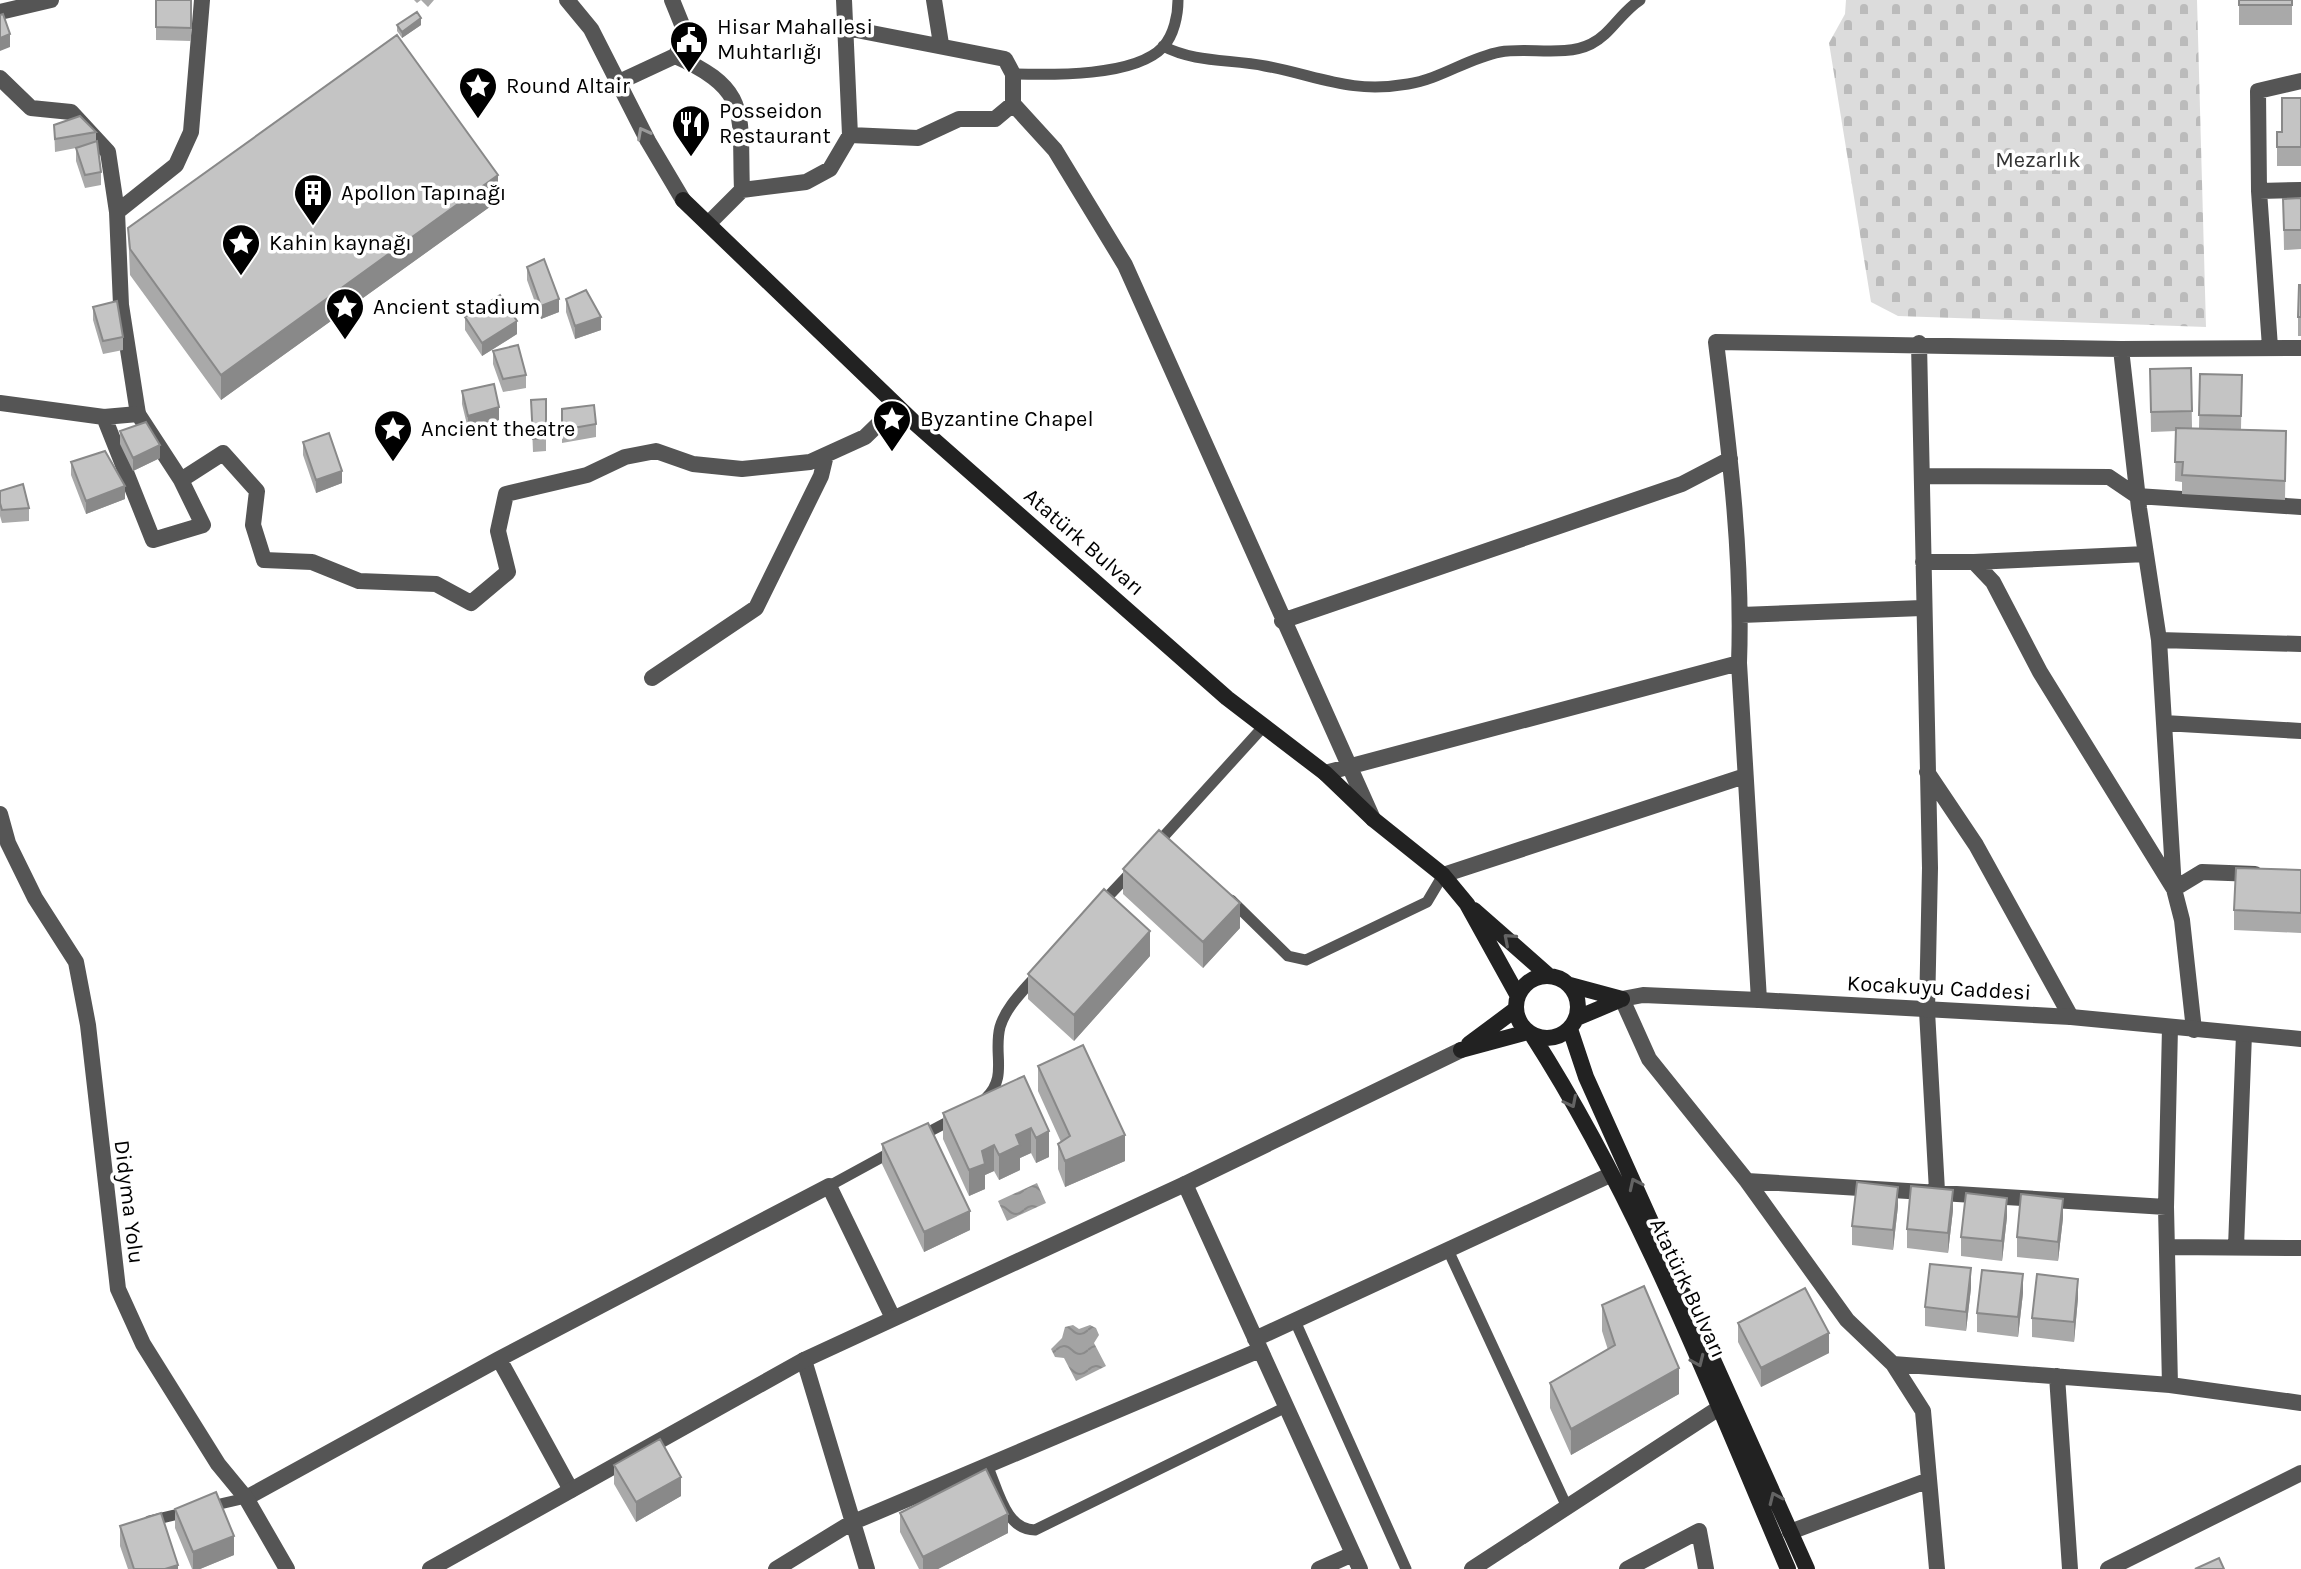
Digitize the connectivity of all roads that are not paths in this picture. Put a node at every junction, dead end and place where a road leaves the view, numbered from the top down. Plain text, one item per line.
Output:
1 (51, 0) edge
2 (202, 0) edge
3 (567, 0) edge
4 (672, 0) edge
5 (844, 0) edge
6 (1178, 0) edge
7 (1640, 0) edge
8 (932, 2) edge
9 (0, 12) edge
10 (846, 28) junction
11 (941, 44) junction
12 (1163, 46) junction
13 (675, 56) junction
14 (1013, 74) junction
15 (0, 78) edge
16 (2301, 81) edge
17 (617, 83) junction
18 (1013, 104) junction
19 (850, 135) junction
20 (742, 190) junction
21 (2301, 190) edge
22 (2259, 191) junction
23 (683, 200) joint
24 (117, 212) junction
25 (710, 222) junction
26 (1919, 343) junction
27 (2270, 347) junction
28 (2301, 348) edge
29 (2121, 349) junction
30 (0, 403) edge
31 (897, 406) junction
32 (138, 414) junction
33 (104, 417) junction
34 (826, 455) junction
35 (1730, 459) junction
36 (1922, 476) junction
37 (181, 480) junction
38 (2137, 496) junction
39 (2301, 507) edge
40 (2146, 554) junction
41 (1923, 562) junction
42 (1974, 562) junction
43 (1922, 608) junction
44 (1741, 615) junction
45 (1282, 621) junction
46 (2159, 640) junction
47 (2301, 644) edge
48 (1739, 663) junction
49 (652, 678) dead end
50 (2164, 723) junction
51 (1264, 726) junction
52 (2301, 731) edge
53 (1350, 764) junction
54 (1926, 771) junction
55 (1325, 773) junction
56 (1745, 776) junction
57 (0, 814) edge
58 (1373, 819) junction
59 (1165, 835) junction
60 (1176, 846) edge
61 (1443, 875) junction
62 (2273, 875) edge
63 (2174, 889) junction
64 (1221, 890) edge
65 (1467, 904) junction
66 (1092, 914) edge
67 (1042, 969) edge
68 (1549, 976) junction
69 (1570, 985) junction
70 (1622, 999) junction
71 (1759, 1000) junction
72 (1517, 1003) junction
73 (1927, 1011) junction
74 (2071, 1017) junction
75 (1574, 1023) junction
76 (2170, 1027) junction
77 (2194, 1030) junction
78 (1530, 1033) junction
79 (2244, 1034) junction
80 (2301, 1039) edge
81 (1461, 1050) junction
82 (973, 1106) edge
83 (960, 1114) edge
84 (1610, 1175) junction
85 (1747, 1181) junction
86 (1185, 1184) junction
87 (829, 1186) junction
88 (1937, 1191) junction
89 (2166, 1207) junction
90 (2168, 1247) junction
91 (2236, 1247) junction
92 (2301, 1248) edge
93 (1448, 1250) junction
94 (893, 1318) junction
95 (1295, 1321) junction
96 (1258, 1344) junction
97 (499, 1359) junction
98 (804, 1360) junction
99 (1893, 1364) junction
100 (2057, 1376) junction
101 (2170, 1385) junction
102 (2301, 1403) edge
103 (1286, 1407) junction
104 (1719, 1408) junction
105 (987, 1465) junction
106 (2301, 1473) edge
107 (1929, 1480) junction
108 (571, 1490) junction
109 (246, 1498) junction
110 (1567, 1507) junction
111 (137, 1523) edge
112 (851, 1523) junction
113 (1790, 1532) junction
114 (1356, 1561) edge
115 (2115, 1568) edge
116 (287, 1569) edge
117 (430, 1569) edge
118 (776, 1569) edge
119 (867, 1569) edge
120 (1319, 1569) edge
121 (1406, 1569) edge
122 (1472, 1569) edge
123 (1627, 1569) edge
124 (1706, 1569) edge
125 (1788, 1569) edge
126 (1807, 1569) edge
127 (1937, 1569) edge
128 (2070, 1569) edge

1 - 9 street
2 - 24 street
3 - 17 street
4 - 13 street
5 - 10 street
6 - 12 lane
7 - 12 lane
8 - 11 street
10 - 11 street
10 - 19 street
11 - 14 street
12 - 14 lane
13 - 17 street
13 - 20 street
14 - 18 street
15 - 24 street
16 - 22 street
23 -> 17 street
18 - 19 street
18 - 45 street
19 - 20 street
20 - 25 street
21 - 22 street
22 - 27 street
23 - 25 main road, Atatürk Bulvarı
24 - 32 street
25 - 31 main road, Atatürk Bulvarı
26 - 29 street
26 - 35 street
26 - 36 street
27 - 28 street
27 - 29 street
29 - 38 street
30 - 33 street
31 - 34 street
31 - 51 main road, Atatürk Bulvarı
32 - 33 street
32 - 37 street
33 - 37 street
34 - 37 street
34 - 49 street
35 - 44 street
35 - 45 street
36 - 38 street
36 - 41 street
38 - 39 street
38 - 40 street
40 - 42 street
40 - 46 street
41 - 42 street
41 - 43 street
42 - 63 street
43 - 44 street
43 - 54 street
44 - 48 street
45 - 53 street
46 - 47 street
46 - 50 street
48 - 53 street
48 - 56 street
50 - 52 street
50 - 63 street
51 - 55 main road, Atatürk Bulvarı
51 - 59 lane
53 - 55 street
53 - 58 street
54 - 73 street
54 - 74 street
55 - 58 main road, Atatürk Bulvarı
56 - 61 street
56 - 71 street
57 - 109 street, Didyma Yolu
58 - 61 main road, Atatürk Bulvarı
59 - 60 lane
59 - 66 lane
61 - 64 lane
61 - 65 main road, Atatürk Bulvarı
62 - 63 street
63 - 77 street
68 -> 65 main road, Atatürk Bulvarı
65 - 72 main road, Atatürk Bulvarı
67 - 82 lane
68 - 69 main road
68 - 72 main road
69 - 70 main road
69 - 75 main road
70 - 71 street, Kocakuyu Caddesi
70 - 75 main road, Kocakuyu Caddesi
70 - 85 street
71 - 73 street, Kocakuyu Caddesi
72 - 78 main road
72 - 81 main road
73 - 74 street, Kocakuyu Caddesi
73 - 88 street
74 - 76 street, Kocakuyu Caddesi
75 - 78 main road
113 -> 75 main road, Atatürk Bulvarı
76 - 77 street, Kocakuyu Caddesi
76 - 89 street
77 - 79 street, Kocakuyu Caddesi
78 - 81 main road
78 -> 84 main road, Atatürk Bulvarı
79 - 80 street, Kocakuyu Caddesi
79 - 91 street
81 - 86 street
83 - 87 lane
84 - 93 street
84 -> 104 main road, Atatürk Bulvarı
85 - 88 street
85 - 99 street
86 - 94 street
86 - 96 street
87 - 94 street
87 - 97 street
88 - 89 street
89 - 90 street
90 - 91 street
90 - 101 street
91 - 92 street
93 - 95 street
93 - 110 lane
94 - 98 street
95 - 96 street
95 - 121 lane
96 - 103 street
96 - 105 street
97 - 108 street
97 - 109 street
98 - 108 street
98 - 112 street
99 - 100 street
99 - 107 street
100 - 101 street
100 - 128 street
101 - 102 street
103 - 105 lane
103 - 114 street
104 - 110 street
104 - 125 main road, Atatürk Bulvarı
105 - 112 street
106 - 115 street
107 - 113 street
107 - 127 street
108 - 117 street
109 - 111 lane
109 - 116 street, Didyma Yolu
110 - 122 street
112 - 118 street
112 - 119 street
113 - 126 main road, Atatürk Bulvarı
114 - 120 street
123 - 124 street

